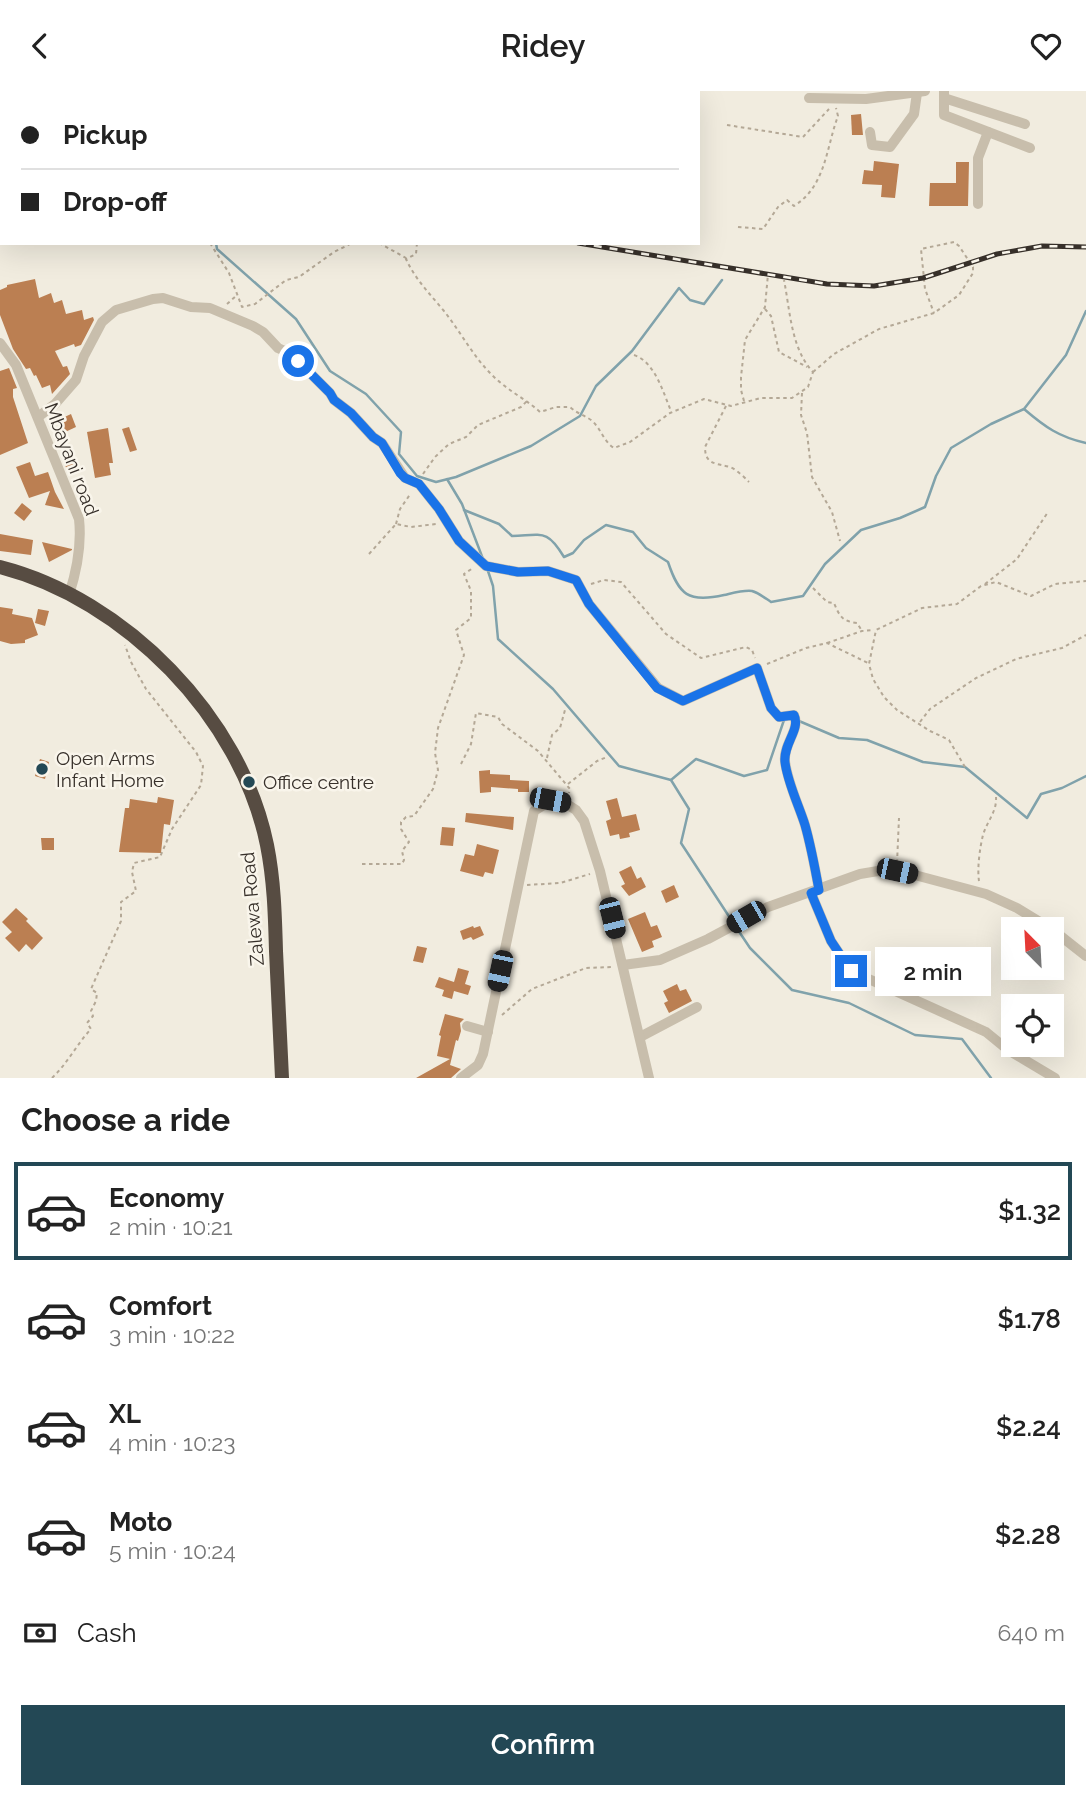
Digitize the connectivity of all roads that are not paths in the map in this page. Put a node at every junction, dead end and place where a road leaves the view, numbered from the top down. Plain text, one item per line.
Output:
1 (921, 92) edge
2 (944, 95) edge
3 (809, 98) dead end
4 (1024, 124) dead end
5 (870, 132) dead end
6 (988, 132) junction
7 (1030, 148) dead end
8 (978, 204) dead end
9 (0, 343) edge
10 (38, 417) junction
11 (0, 568) edge
12 (69, 595) junction
13 (815, 891) junction
14 (1086, 956) edge
15 (623, 965) junction
16 (697, 1007) dead end
17 (467, 1026) dead end
18 (488, 1030) junction
19 (640, 1037) junction
20 (282, 1078) edge
21 (461, 1078) edge
22 (649, 1078) edge
23 (1055, 1078) edge

1 - 3 street
1 - 5 street
2 - 4 street
2 - 6 street
6 - 7 street
6 - 8 street
9 - 10 street, Mbayani road
10 - 12 street, Mbayani road
10 - 13 street
11 - 12 highway, Zalewa Road
12 - 20 highway, Zalewa Road
13 - 14 street
13 - 15 street
13 - 23 street
15 - 18 street
15 - 19 street
16 - 19 street
17 - 18 street
18 - 21 street
19 - 22 street

